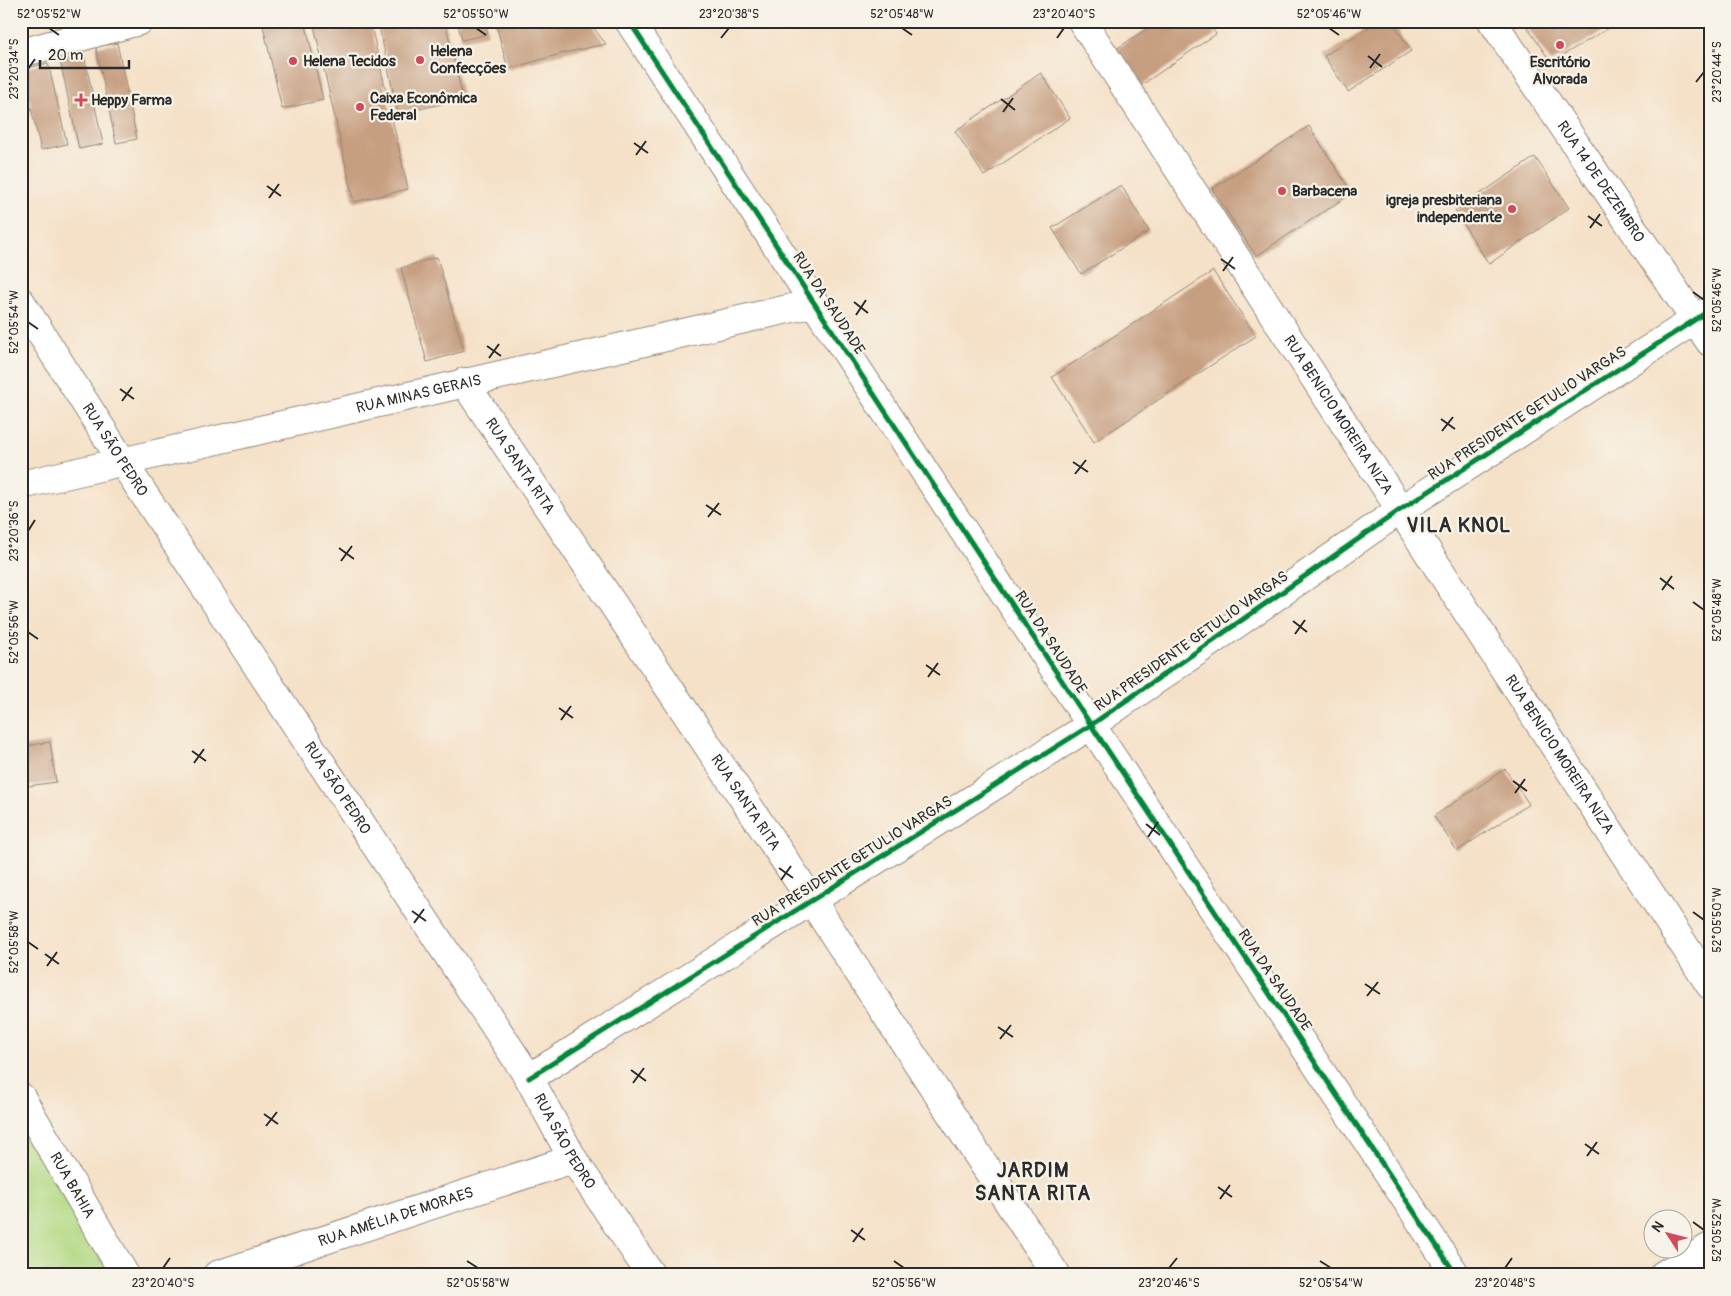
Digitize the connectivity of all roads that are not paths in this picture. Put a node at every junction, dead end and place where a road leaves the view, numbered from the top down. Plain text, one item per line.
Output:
1 (139, 21) edge
2 (629, 21) edge
3 (1082, 21) edge
4 (1492, 21) edge
5 (21, 53) edge
6 (21, 302) edge
7 (814, 303) junction
8 (1702, 315) edge
9 (1710, 342) edge
10 (464, 382) junction
11 (122, 461) junction
12 (21, 484) edge
13 (1400, 510) junction
14 (1091, 726) junction
15 (812, 901) junction
16 (1710, 984) edge
17 (529, 1078) junction
18 (21, 1097) edge
19 (573, 1159) junction
20 (1710, 1247) edge
21 (125, 1275) edge
22 (217, 1275) edge
23 (651, 1275) edge
24 (1056, 1275) edge
25 (1456, 1275) edge
26 (1663, 1275) edge

1 - 5 street
2 - 7 street, RUA DA SAUDADE
3 - 13 street, RUA BENICIO MOREIRA NIZA
4 - 8 street, RUA 14 DE DEZEMBRO
6 - 11 street, RUA SÃO PEDRO
7 - 10 street, RUA MINAS GERAIS
7 - 14 street, RUA DA SAUDADE
8 - 9 street, RUA 14 DE DEZEMBRO
8 - 13 street, RUA PRESIDENTE GETULIO VARGAS
10 - 11 street, RUA MINAS GERAIS
10 - 15 street, RUA SANTA RITA
11 - 12 street, RUA MINAS GERAIS
11 - 17 street, RUA SÃO PEDRO
13 - 14 street, RUA PRESIDENTE GETULIO VARGAS
13 - 16 street, RUA BENICIO MOREIRA NIZA
14 - 15 street, RUA PRESIDENTE GETULIO VARGAS
14 - 25 street, RUA DA SAUDADE
15 - 17 street, RUA PRESIDENTE GETULIO VARGAS
15 - 24 street, RUA SANTA RITA
17 - 19 street, RUA SÃO PEDRO
18 - 21 street, RUA BAHIA
19 - 22 street, RUA AMÉLIA DE MORAES
19 - 23 street, RUA SÃO PEDRO
20 - 26 street

